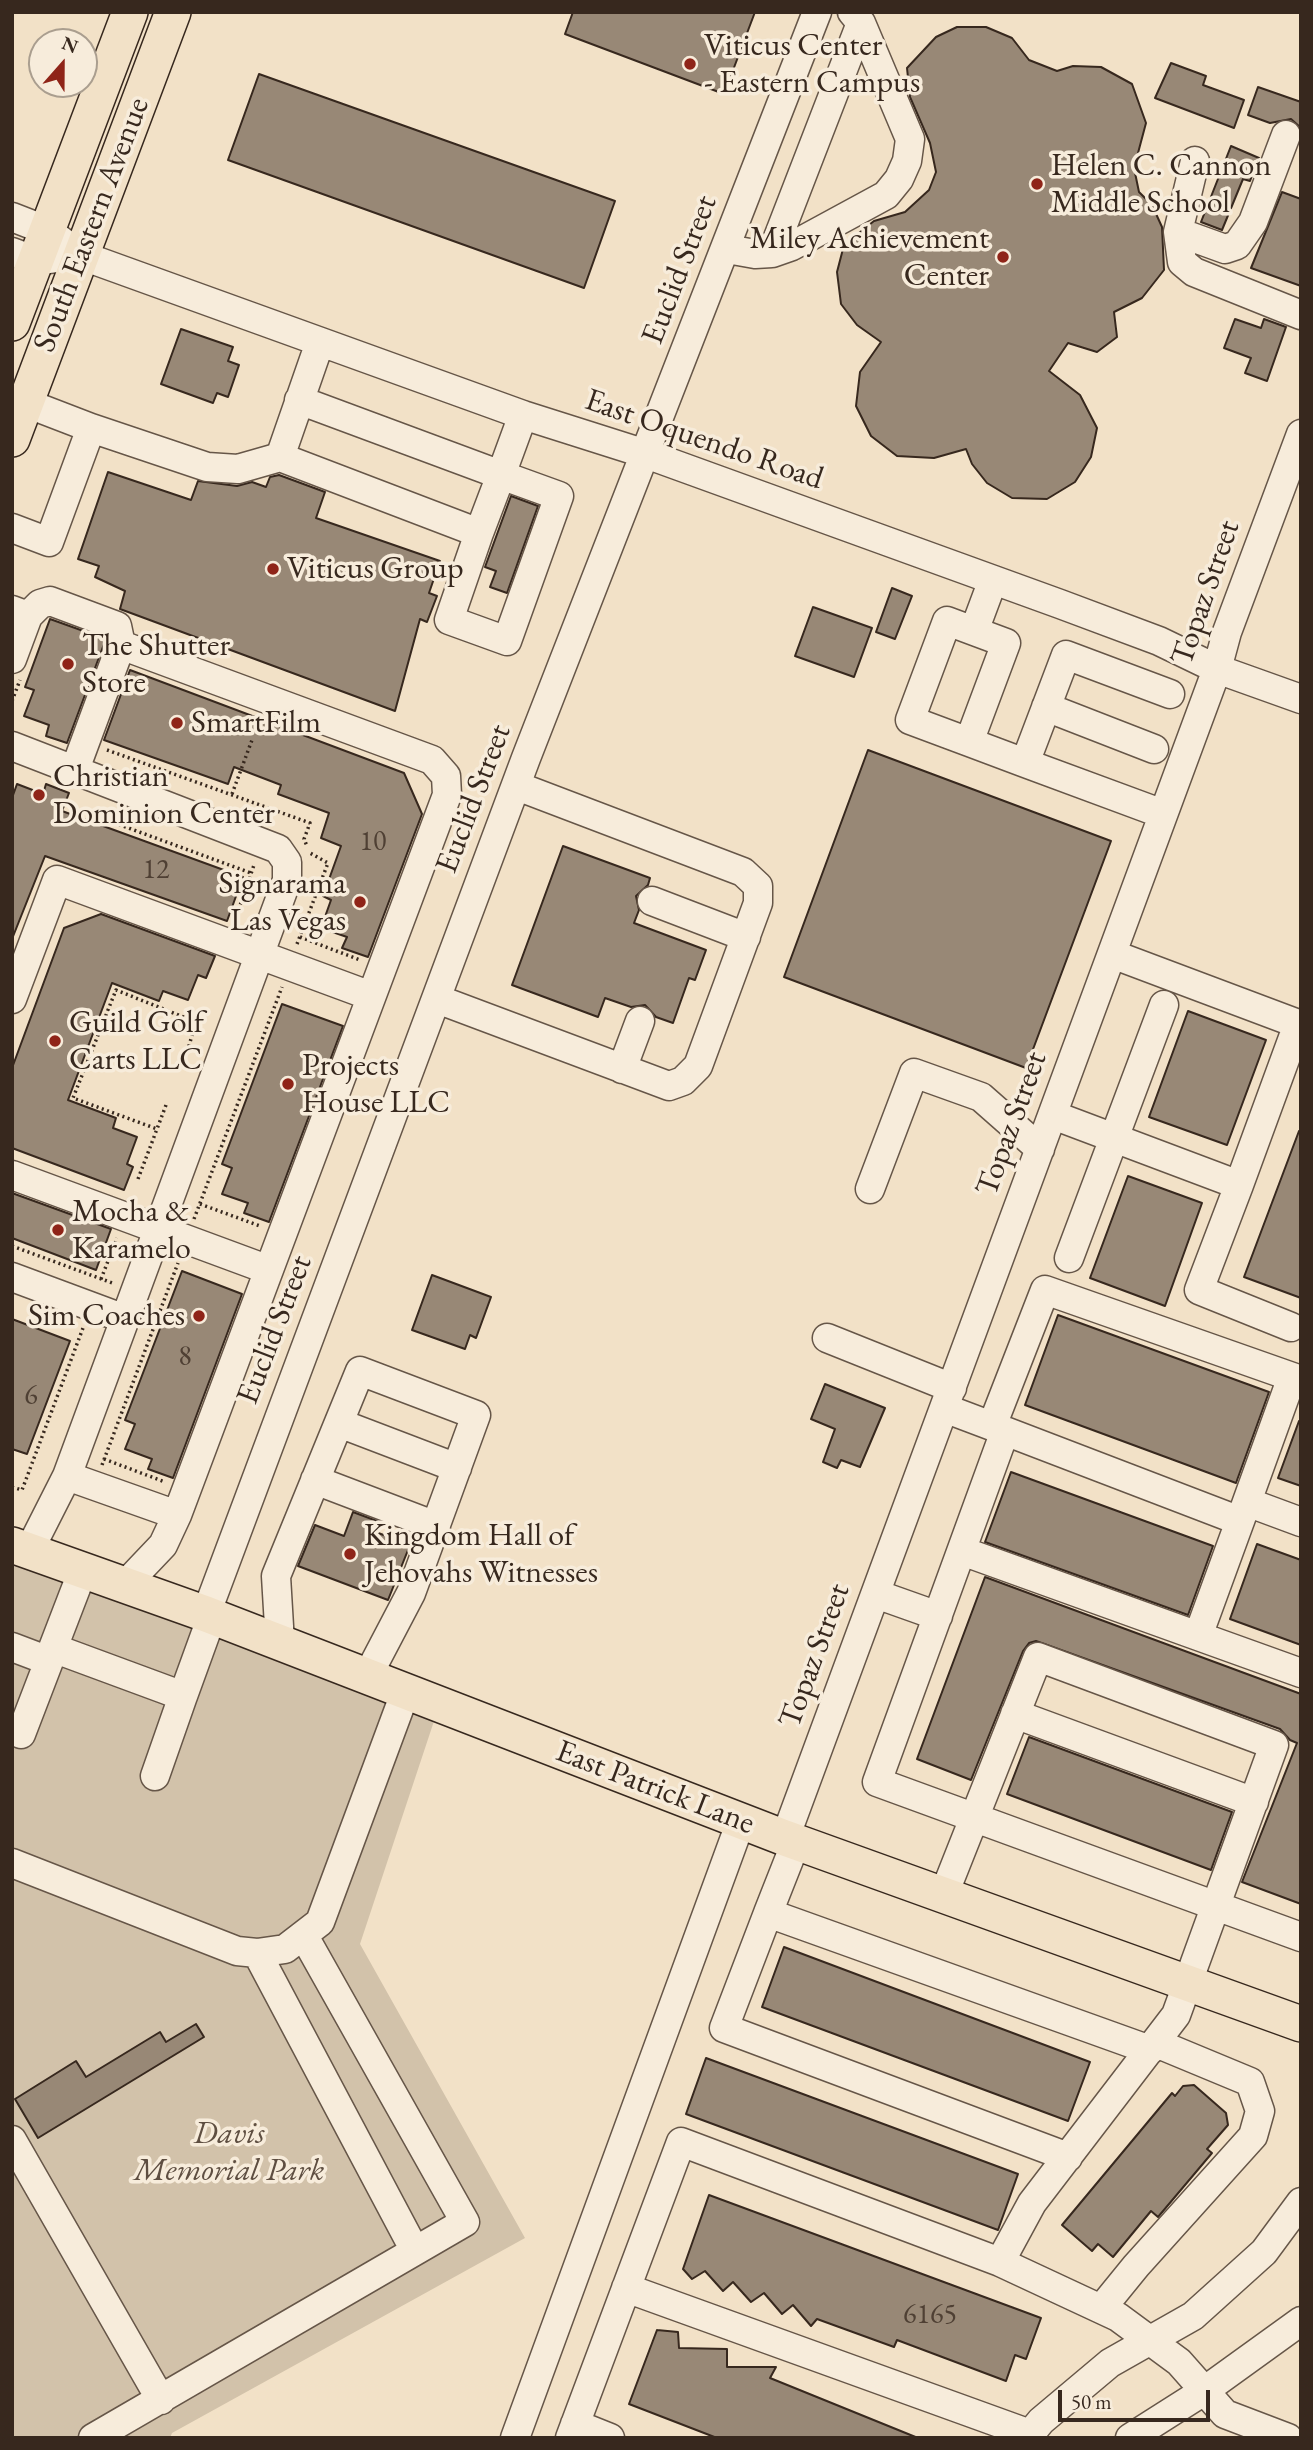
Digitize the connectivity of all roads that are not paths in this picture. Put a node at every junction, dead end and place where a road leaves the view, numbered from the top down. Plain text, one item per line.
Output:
1 (130, 12) edge
2 (173, 12) edge
3 (817, 12) edge
4 (856, 18) edge
5 (1286, 135) dead end
6 (1195, 161) dead end
7 (12, 217) edge
8 (1178, 232) junction
9 (32, 248) edge
10 (727, 249) junction
11 (772, 253) junction
12 (80, 255) junction
13 (1301, 315) edge
14 (12, 323) edge
15 (320, 342) junction
16 (299, 400) junction
17 (26, 403) junction
18 (523, 415) junction
19 (91, 428) junction
20 (1301, 434) edge
21 (12, 439) edge
22 (646, 454) junction
23 (279, 457) junction
24 (501, 475) junction
25 (12, 528) edge
26 (479, 533) junction
27 (993, 580) junction
28 (20, 613) edge
29 (974, 631) junction
30 (121, 645) junction
31 (12, 659) edge
32 (1217, 669) junction
33 (1170, 694) dead end
34 (1301, 699) edge
35 (1046, 707) junction
36 (969, 742) junction
37 (13, 747) edge
38 (1154, 748) dead end
39 (1025, 763) junction
40 (74, 772) junction
41 (517, 786) junction
42 (1163, 814) junction
43 (652, 901) dead end
44 (746, 937) junction
45 (260, 954) junction
46 (1112, 954) junction
47 (371, 996) junction
48 (12, 999) edge
49 (437, 999) junction
50 (1164, 1004) dead end
51 (640, 1021) dead end
52 (1300, 1024) edge
53 (622, 1069) junction
54 (1290, 1079) edge
55 (1053, 1115) junction
56 (1114, 1138) junction
57 (1040, 1149) junction
58 (12, 1175) edge
59 (1239, 1185) junction
60 (870, 1189) dead end
61 (158, 1230) junction
62 (1069, 1258) dead end
63 (269, 1270) junction
64 (12, 1276) edge
65 (125, 1319) junction
66 (1291, 1327) dead end
67 (827, 1338) dead end
68 (1296, 1378) edge
69 (948, 1398) junction
70 (339, 1423) junction
71 (999, 1428) junction
72 (457, 1468) junction
73 (67, 1476) junction
74 (316, 1480) junction
75 (181, 1503) junction
76 (1243, 1512) junction
77 (1301, 1522) edge
78 (436, 1526) junction
79 (20, 1548) edge
80 (962, 1551) junction
81 (83, 1570) junction
82 (125, 1585) junction
83 (876, 1594) junction
84 (209, 1615) junction
85 (938, 1616) junction
86 (1198, 1636) junction
87 (280, 1643) junction
88 (12, 1647) edge
89 (51, 1654) junction
90 (1301, 1673) edge
91 (367, 1677) junction
92 (405, 1693) junction
93 (183, 1696) junction
94 (1015, 1714) junction
95 (21, 1734) dead end
96 (155, 1776) dead end
97 (1254, 1802) junction
98 (975, 1817) junction
99 (741, 1822) junction
100 (791, 1840) junction
101 (12, 1863) edge
102 (944, 1894) junction
103 (1216, 1906) junction
104 (768, 1913) junction
105 (304, 1937) junction
106 (1301, 1937) edge
107 (257, 1953) junction
108 (1188, 1984) junction
109 (1301, 2024) edge
110 (1153, 2046) junction
111 (12, 2140) edge
112 (1068, 2157) junction
113 (1301, 2202) edge
114 (415, 2251) junction
115 (1000, 2262) junction
116 (626, 2288) junction
117 (1101, 2309) junction
118 (1301, 2321) edge
119 (1151, 2340) junction
120 (1205, 2391) junction
121 (161, 2400) junction
122 (572, 2431) edge
123 (1028, 2436) edge
124 (93, 2438) edge
125 (515, 2438) edge
126 (610, 2438) edge
127 (1130, 2438) edge
128 (1288, 2438) edge

1 - 9 main road, South Eastern Avenue
2 - 12 main road, South Eastern Avenue
3 - 10 street, Euclid Street
4 - 11 street
4 - 11 street
5 - 8 street
6 - 8 street
7 - 9 street, East Oquendo Road
8 - 13 street
9 - 12 street, East Oquendo Road
9 - 14 main road, South Eastern Avenue
10 - 11 street
10 - 22 street, Euclid Street
12 - 15 street, East Oquendo Road
12 - 17 main road, South Eastern Avenue
15 - 16 street
15 - 18 street, East Oquendo Road
16 - 23 street
16 - 24 street
17 - 19 street
17 - 21 main road, South Eastern Avenue
18 - 22 street, East Oquendo Road
18 - 24 street
19 - 23 street
19 - 25 street
20 - 32 street, Topaz Street
22 - 27 street, East Oquendo Road
22 - 41 street, Euclid Street
23 - 26 street
24 - 26 street
24 - 26 street
27 - 29 street
27 - 32 street, East Oquendo Road
28 - 30 street
28 - 31 street
29 - 36 street
29 - 36 street
30 - 40 street
30 - 47 street
32 - 34 street, East Oquendo Road
32 - 42 street, Topaz Street
33 - 35 street
35 - 38 street
35 - 39 street
36 - 39 street
37 - 40 street
39 - 42 street
40 - 45 street
41 - 44 street
41 - 49 street, Euclid Street
42 - 46 street, Topaz Street
43 - 44 street
44 - 53 street
45 - 47 street
45 - 48 street
45 - 61 street
46 - 52 street
46 - 55 street, Topaz Street
47 - 63 street
49 - 53 street
49 - 84 street, Euclid Street
50 - 56 street
51 - 53 street
52 - 54 street
54 - 59 street
55 - 56 street
55 - 57 street, Topaz Street
56 - 59 street
56 - 62 street
57 - 60 street
57 - 69 street, Topaz Street
58 - 61 street
59 - 66 street
61 - 63 street
61 - 65 street
63 - 75 street
64 - 65 street
65 - 73 street
67 - 69 street
68 - 71 street
68 - 76 street
69 - 71 street
69 - 83 street, Topaz Street
70 - 72 street
70 - 72 street
70 - 74 street
71 - 76 street
71 - 80 street
72 - 78 street
73 - 75 street
73 - 79 street
74 - 78 street
74 - 87 street
75 - 82 street
76 - 77 street
76 - 86 street
78 - 91 street
79 - 81 main road, East Patrick Lane
80 - 85 street
80 - 86 street
81 - 82 main road, East Patrick Lane
81 - 89 street
82 - 84 main road, East Patrick Lane
83 - 85 street
83 - 100 street, Topaz Street
84 - 87 main road, East Patrick Lane
84 - 93 street, Euclid Street
85 - 98 street
86 - 90 street
87 - 91 main road, East Patrick Lane
88 - 89 street
89 - 93 street
89 - 95 street
91 - 92 main road, East Patrick Lane
92 - 99 main road, East Patrick Lane
92 - 105 street
93 - 96 street, Euclid Street
94 - 97 street
94 - 97 street
94 - 98 street
97 - 103 street
98 - 102 street
98 - 103 street
99 - 100 main road, East Patrick Lane
99 - 125 street
100 - 102 main road, East Patrick Lane
100 - 104 street, Topaz Street
101 - 107 street
102 - 108 main road, East Patrick Lane
103 - 106 street
103 - 108 street
104 - 110 street
104 - 112 street, Topaz Street
105 - 107 street
105 - 114 street
107 - 114 street
108 - 109 main road, East Patrick Lane
108 - 110 street
110 - 112 street
110 - 117 street
111 - 121 street
112 - 115 street
113 - 119 street
114 - 121 street
115 - 116 street
115 - 117 street
116 - 122 street
116 - 123 street
117 - 119 street
118 - 120 street
119 - 120 street
119 - 123 street
120 - 127 street
120 - 128 street
121 - 124 street
122 - 126 street

